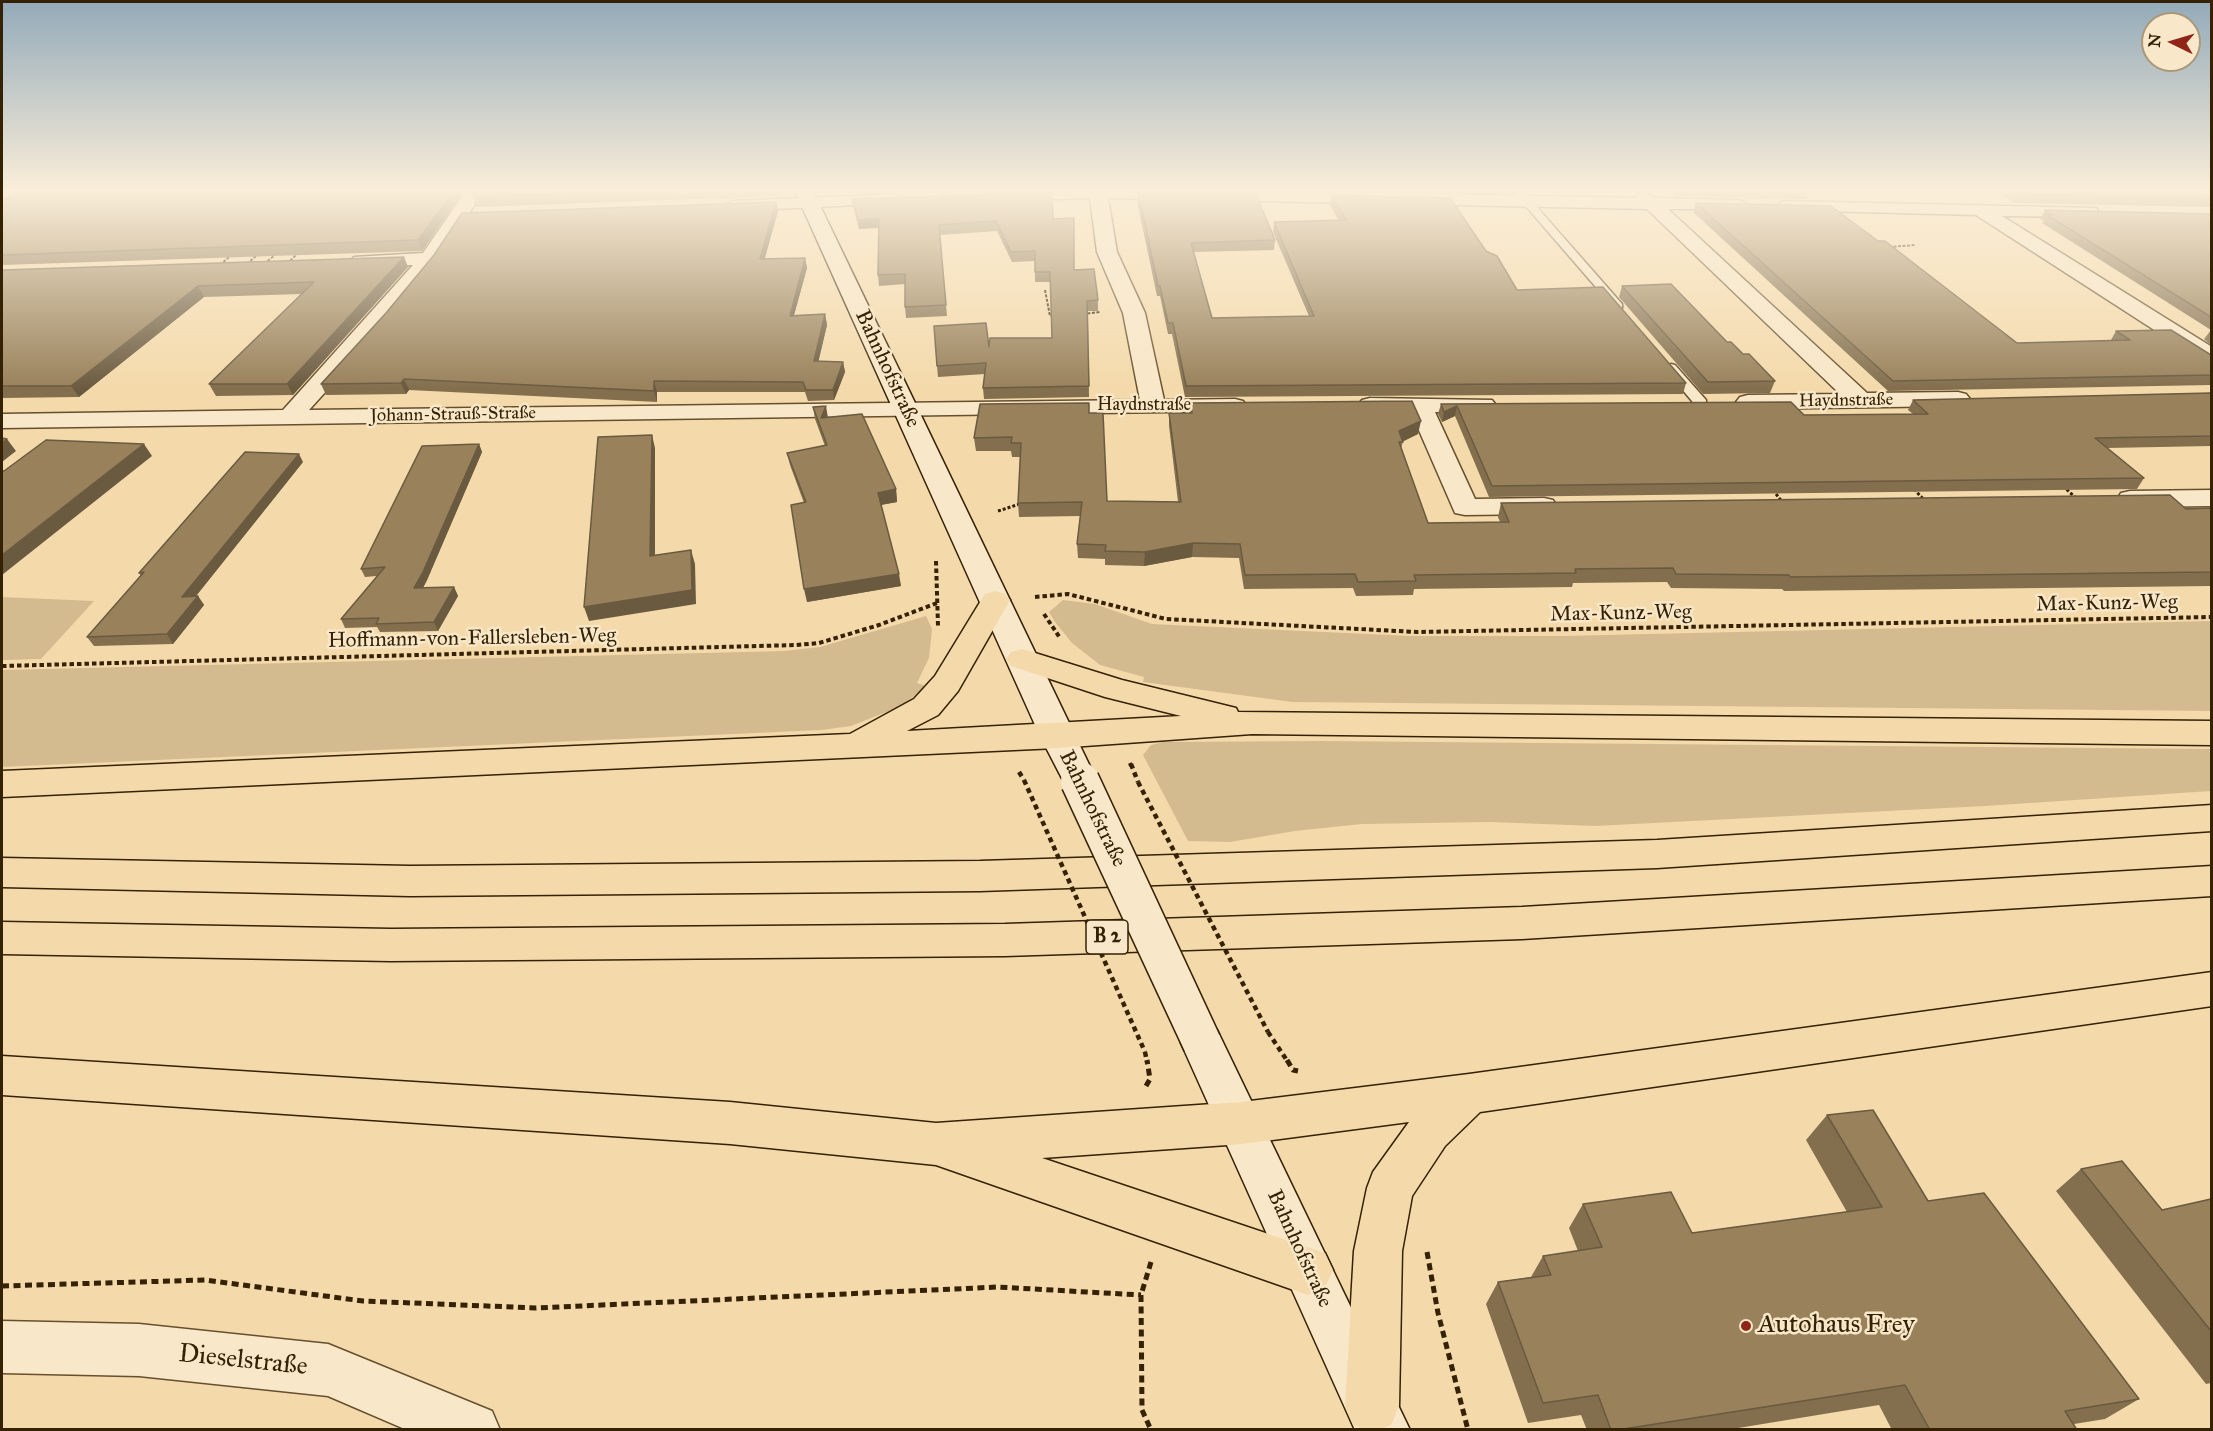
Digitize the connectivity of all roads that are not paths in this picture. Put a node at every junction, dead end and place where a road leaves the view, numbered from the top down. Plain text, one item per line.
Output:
1 (431, 256) edge
2 (835, 256) edge
3 (1109, 256) edge
4 (1574, 256) edge
5 (1708, 256) edge
6 (2052, 256) edge
7 (282, 259) edge
8 (429, 259) junction
9 (1626, 316) edge
10 (2211, 357) edge
11 (1664, 359) edge
12 (1977, 399) edge
13 (1862, 401) junction
14 (1667, 403) edge
15 (1716, 403) junction
16 (1347, 405) edge
17 (1420, 405) junction
18 (1503, 405) edge
19 (1153, 406) junction
20 (1257, 406) edge
21 (905, 408) junction
22 (289, 418) junction
23 (78, 420) junction
24 (2, 421) edge
25 (50, 441) edge
26 (2069, 492) edge
27 (2211, 498) edge
28 (1568, 506) edge
29 (995, 600) junction
30 (1022, 659) junction
31 (1252, 723) junction
32 (2211, 733) edge
33 (1057, 736) junction
34 (852, 745) junction
35 (2, 784) edge
36 (2211, 818) edge
37 (2, 873) edge
38 (2211, 881) edge
39 (2, 938) edge
40 (2211, 989) edge
41 (2, 1076) edge
42 (1469, 1094) junction
43 (1242, 1123) junction
44 (936, 1144) junction
45 (1308, 1270) junction
46 (2, 1347) edge
47 (1378, 1418) edge
48 (473, 1430) edge

1 - 8 street
2 - 21 street, Bahnhofstraße
3 - 19 street
4 - 9 lane
5 - 13 street
6 - 10 street
7 - 8 street
8 - 22 street
11 - 15 lane
12 - 13 street, Haydnstraße
13 - 15 street, Haydnstraße
14 - 15 street, Haydnstraße
16 - 17 street
17 - 18 street
17 - 28 street
19 - 20 street, Haydnstraße
19 - 21 street, Haydnstraße
21 - 22 street, Johann-Strauß-Straße
21 - 29 street, Bahnhofstraße
22 - 23 street, Johann-Strauß-Straße
23 - 24 street, Johann-Strauß-Straße
23 - 25 street
26 - 27 street
29 - 30 street, Bahnhofstraße
29 - 34 highway
30 - 31 highway
30 - 33 street, Bahnhofstraße
31 - 32 highway
31 - 33 highway
33 - 34 highway
33 - 43 street, Bahnhofstraße, bridge
34 - 35 highway
36 - 37 highway
38 - 39 highway, B 2
40 - 42 highway
41 - 44 highway
42 - 43 highway
42 - 47 highway
43 - 44 highway
43 - 45 street, Bahnhofstraße
44 - 45 highway
45 - 47 street, Bahnhofstraße
46 - 48 street, Dieselstraße

